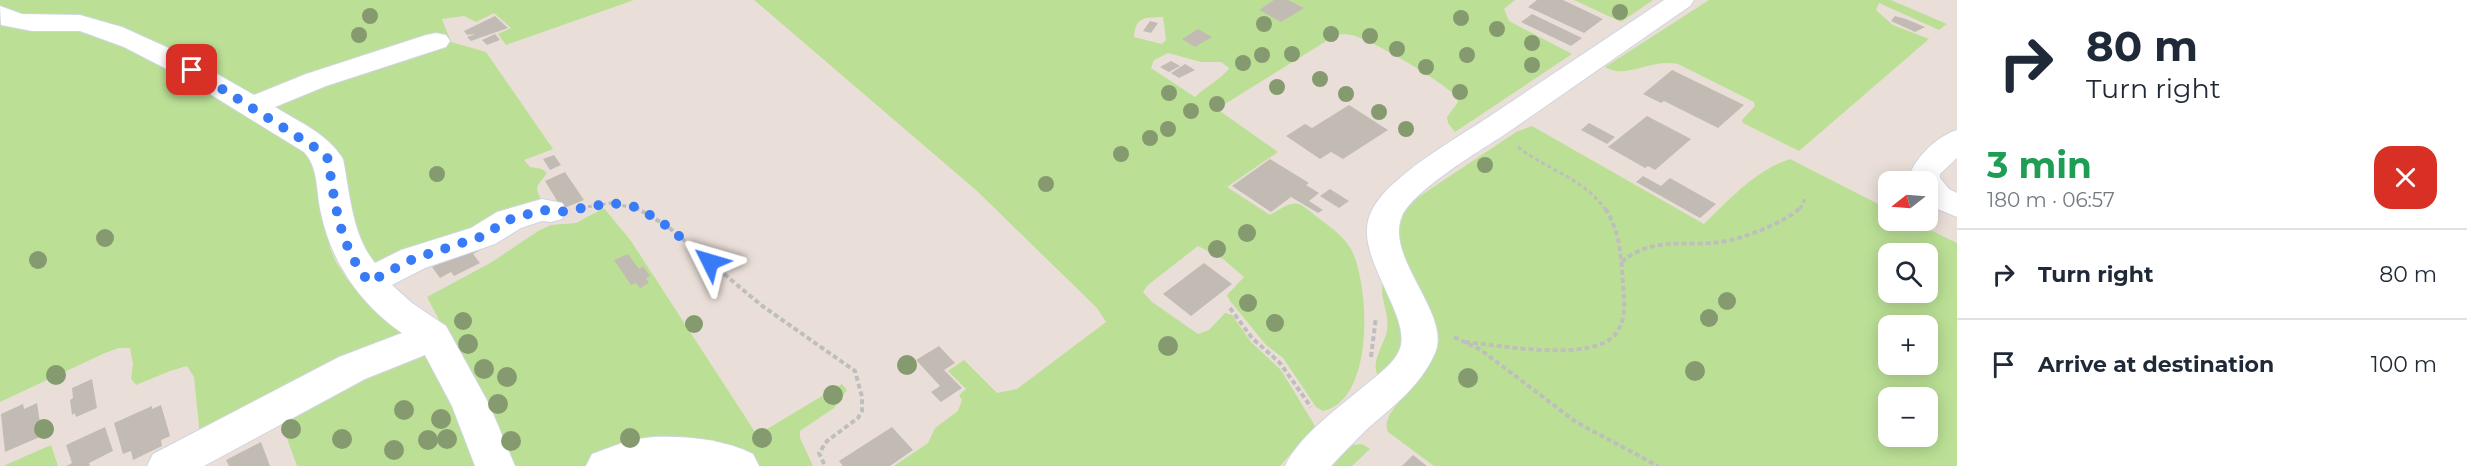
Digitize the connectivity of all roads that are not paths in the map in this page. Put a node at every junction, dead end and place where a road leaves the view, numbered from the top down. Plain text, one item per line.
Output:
1 (1681, 0) edge
2 (0, 14) edge
3 (436, 41) dead end
4 (252, 106) junction
5 (1954, 147) edge
6 (1925, 171) edge
7 (1938, 197) edge
8 (1957, 206) edge
9 (550, 210) road end
10 (369, 282) junction
11 (433, 336) junction
12 (167, 466) edge
13 (495, 466) edge
14 (606, 466) edge
15 (740, 466) edge
16 (1305, 466) edge

1 - 16 street
2 - 4 street
3 - 4 street
4 - 10 street
5 - 6 street
7 - 8 street
9 - 10 street
10 - 11 street
11 - 12 street
11 - 13 street
14 - 15 street

